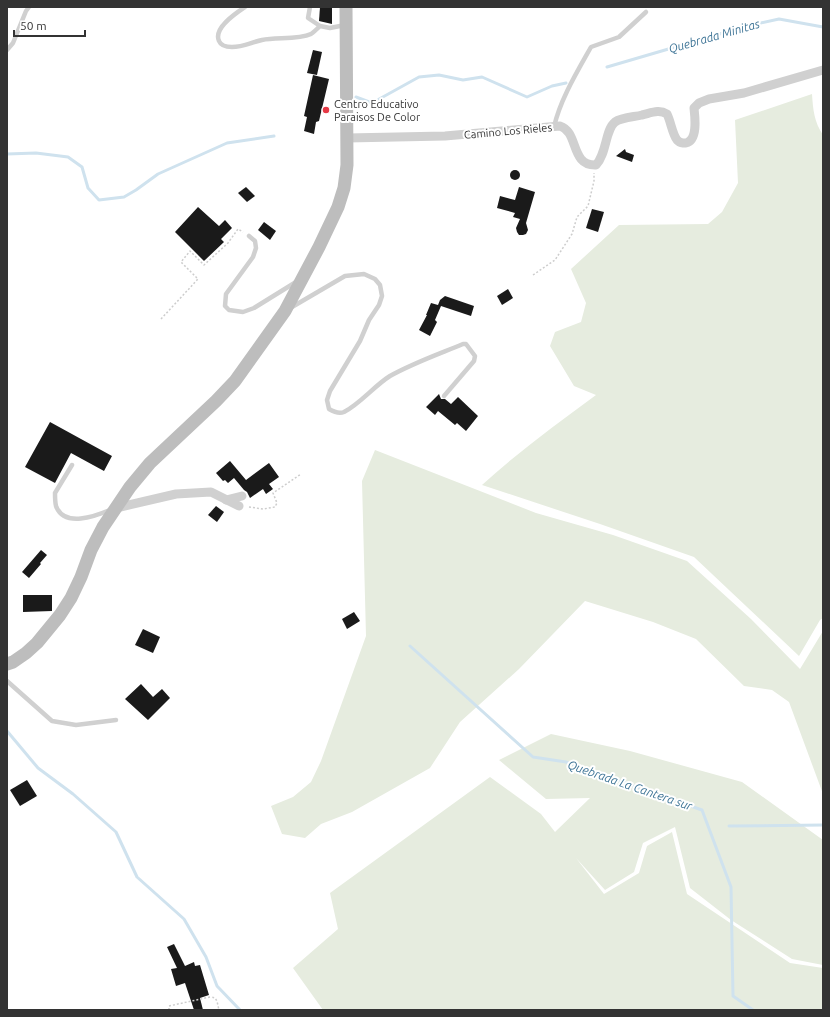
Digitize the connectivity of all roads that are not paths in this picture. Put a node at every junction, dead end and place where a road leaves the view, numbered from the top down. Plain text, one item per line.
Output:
1 (30, 7) edge
2 (245, 7) edge
3 (310, 7) edge
4 (346, 7) edge
5 (646, 12) dead end
6 (347, 25) junction
7 (320, 26) junction
8 (7, 50) edge
9 (823, 70) edge
10 (554, 127) junction
11 (347, 138) junction
12 (249, 236) road end
13 (303, 278) junction
14 (285, 311) junction
15 (444, 396) dead end
16 (72, 465) dead end
17 (242, 496) dead end
18 (226, 500) junction
19 (239, 506) road end
20 (116, 508) junction
21 (7, 664) edge
22 (7, 681) edge
23 (116, 720) dead end

1 - 8 lane
2 - 7 lane
3 - 7 lane
4 - 6 main road
5 - 10 lane
6 - 7 lane
6 - 11 main road
9 - 10 street, Camino Los Rieles
10 - 11 street, Camino Los Rieles
11 - 13 main road
12 - 13 lane
13 - 14 main road
14 - 15 lane
14 - 20 main road
16 - 20 lane
17 - 18 street
18 - 19 street
18 - 20 street
20 - 21 main road
22 - 23 lane

